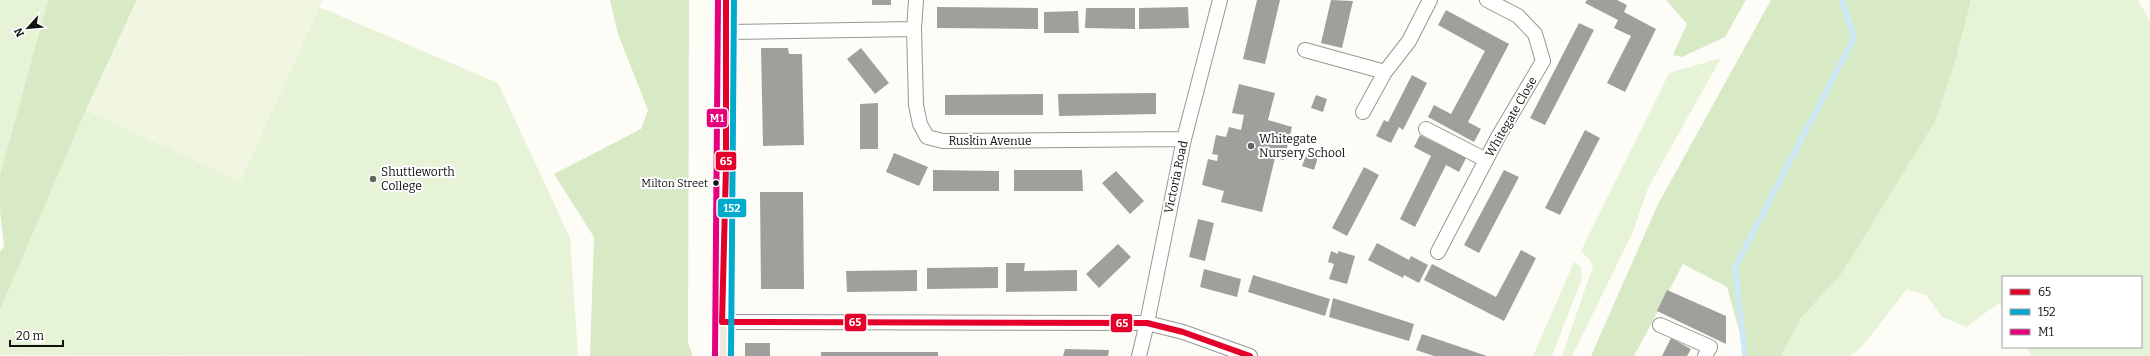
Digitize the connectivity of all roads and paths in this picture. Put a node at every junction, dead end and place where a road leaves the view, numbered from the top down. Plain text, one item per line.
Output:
1 (726, 0) edge
2 (916, 0) edge
3 (1220, 0) edge
4 (1430, 0) edge
5 (1487, 0) edge
6 (914, 29) junction
7 (726, 32) junction
8 (1306, 50) dead end
9 (1385, 72) junction
10 (1363, 112) dead end
11 (1426, 129) dead end
12 (1184, 139) junction
13 (1486, 160) junction
14 (1438, 252) dead end
15 (722, 322) junction
16 (1147, 323) junction
17 (1660, 325) dead end
18 (724, 356) edge
19 (1138, 356) edge
20 (1250, 356) edge
21 (1705, 356) edge

1 - 7 main road
2 - 6 street
3 - 12 street, Victoria Road
4 - 9 street
5 - 13 street, Whitegate Close
6 - 7 street
6 - 12 street, Ruskin Avenue
7 - 15 main road
8 - 9 street
9 - 10 street
11 - 13 street
12 - 16 street, Victoria Road
13 - 14 street, Whitegate Close
15 - 16 street
15 - 18 main road
16 - 19 street, Victoria Road
16 - 20 street
17 - 21 street

